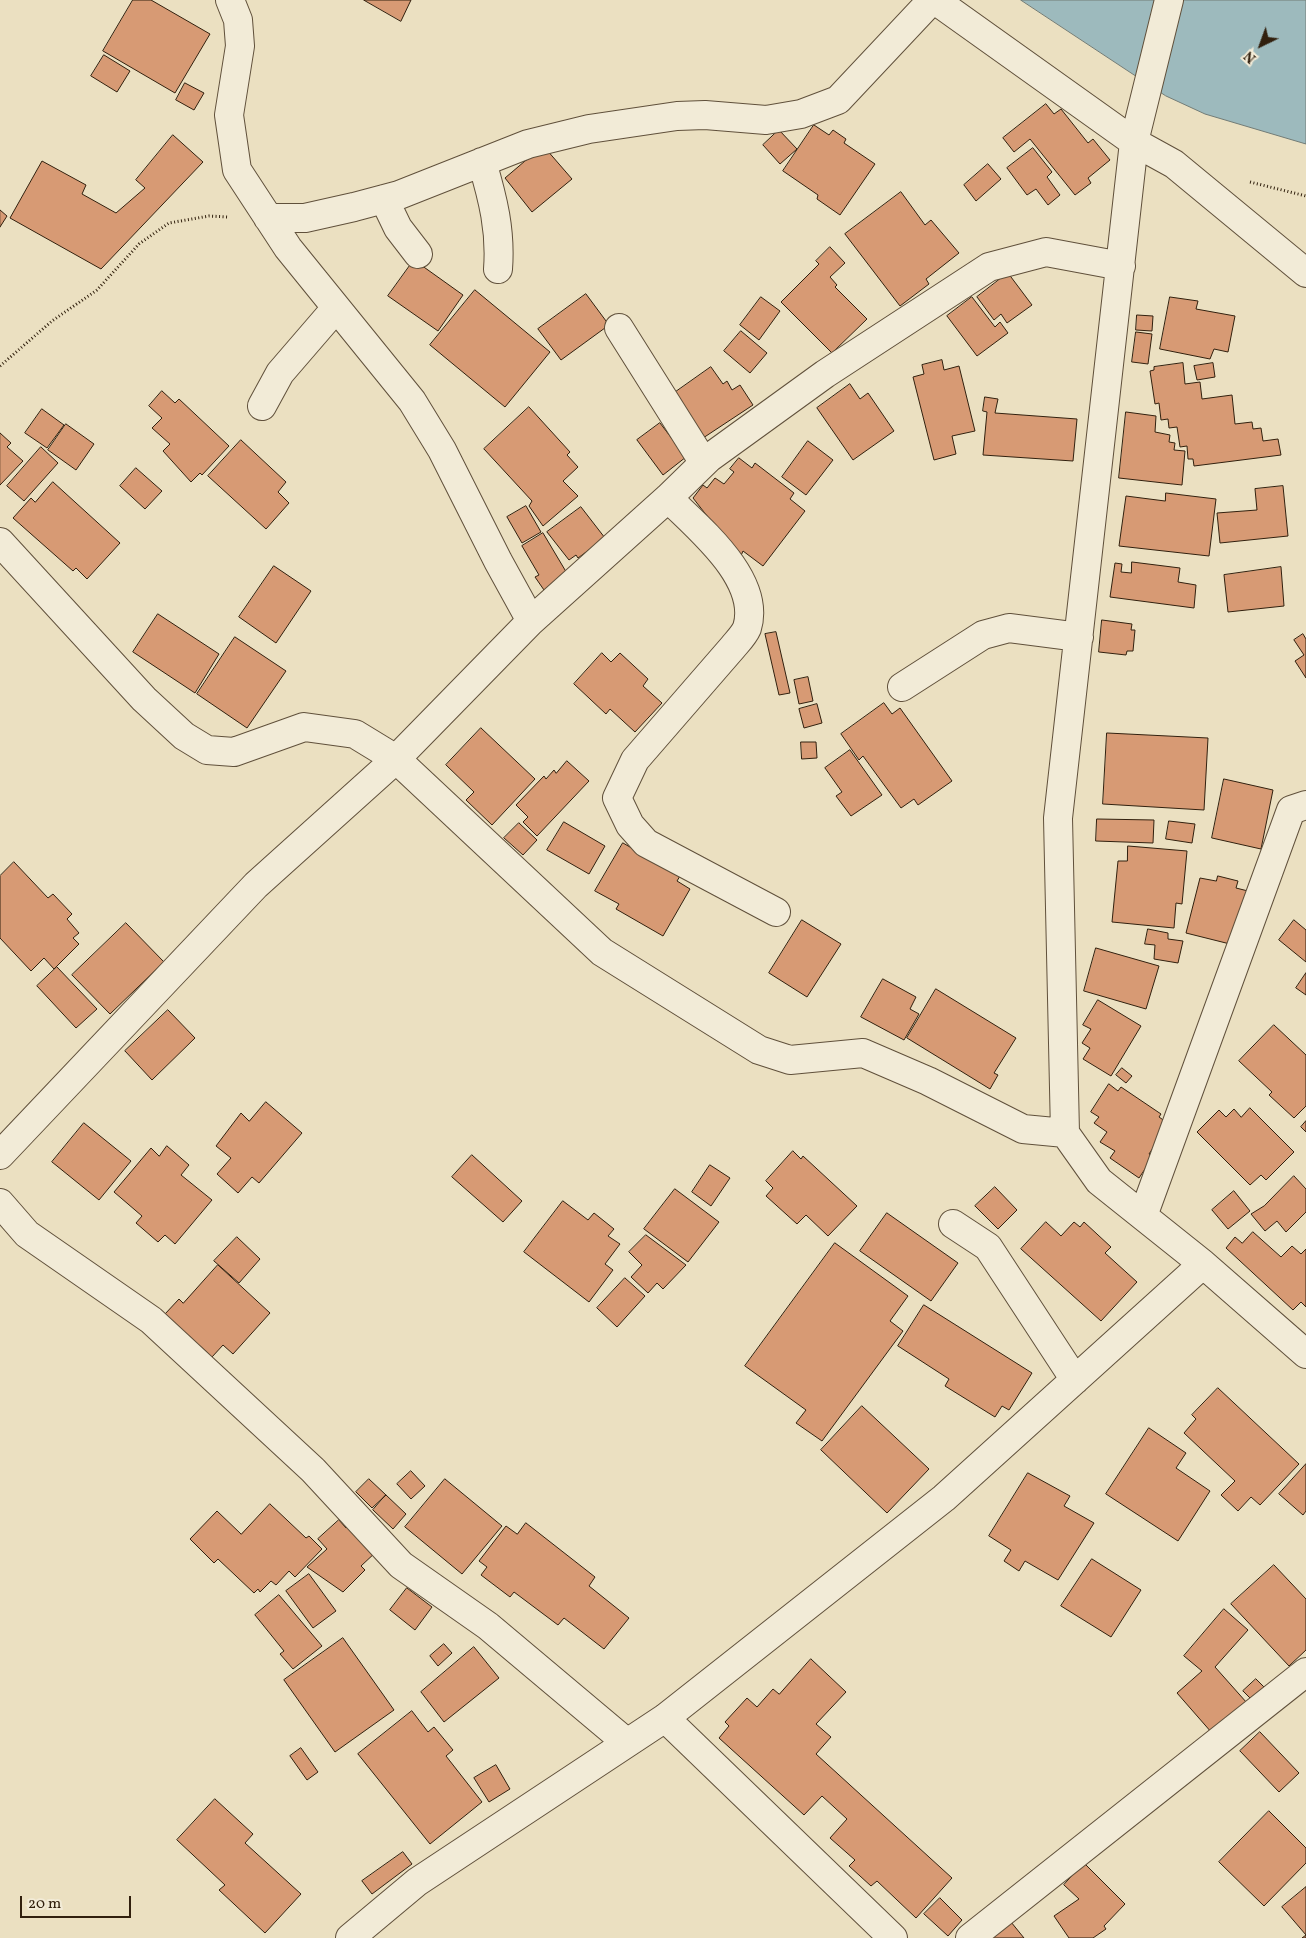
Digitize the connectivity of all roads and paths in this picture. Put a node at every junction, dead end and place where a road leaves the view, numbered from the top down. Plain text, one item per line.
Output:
1 (230, 0) edge
2 (934, 0) edge
3 (1169, 0) edge
4 (1136, 134) junction
5 (482, 162) junction
6 (384, 199) junction
7 (268, 218) junction
8 (418, 254) dead end
9 (1121, 266) junction
10 (498, 269) dead end
11 (1306, 273) edge
12 (336, 308) junction
13 (619, 328) dead end
14 (0, 366) edge
15 (262, 406) dead end
16 (704, 463) junction
17 (668, 498) junction
18 (0, 542) edge
19 (531, 621) junction
20 (1079, 637) junction
21 (902, 686) dead end
22 (396, 759) junction
23 (1306, 806) edge
24 (776, 912) dead end
25 (1064, 1133) junction
26 (0, 1155) edge
27 (0, 1203) edge
28 (1143, 1216) junction
29 (953, 1224) dead end
30 (1203, 1264) junction
31 (1306, 1354) edge
32 (1075, 1380) junction
33 (1306, 1672) edge
34 (665, 1718) junction
35 (626, 1742) junction
36 (350, 1938) edge
37 (892, 1938) edge
38 (970, 1938) edge

1 - 7 street
2 - 4 street
2 - 5 street
3 - 4 street
4 - 9 street
4 - 11 street
5 - 6 street
5 - 10 street
6 - 7 street
6 - 8 street
7 - 12 street
7 - 14 path
9 - 16 street
9 - 20 street
12 - 15 street
12 - 19 street
13 - 16 street
16 - 17 street
17 - 19 street
17 - 24 street
18 - 22 street
19 - 22 street
20 - 21 street
20 - 25 street
22 - 25 street
22 - 26 street
23 - 28 street
25 - 28 street
27 - 35 street
28 - 30 street
29 - 32 street
30 - 31 street
30 - 32 street
32 - 34 street
33 - 38 street
34 - 35 street
34 - 37 street
35 - 36 street

